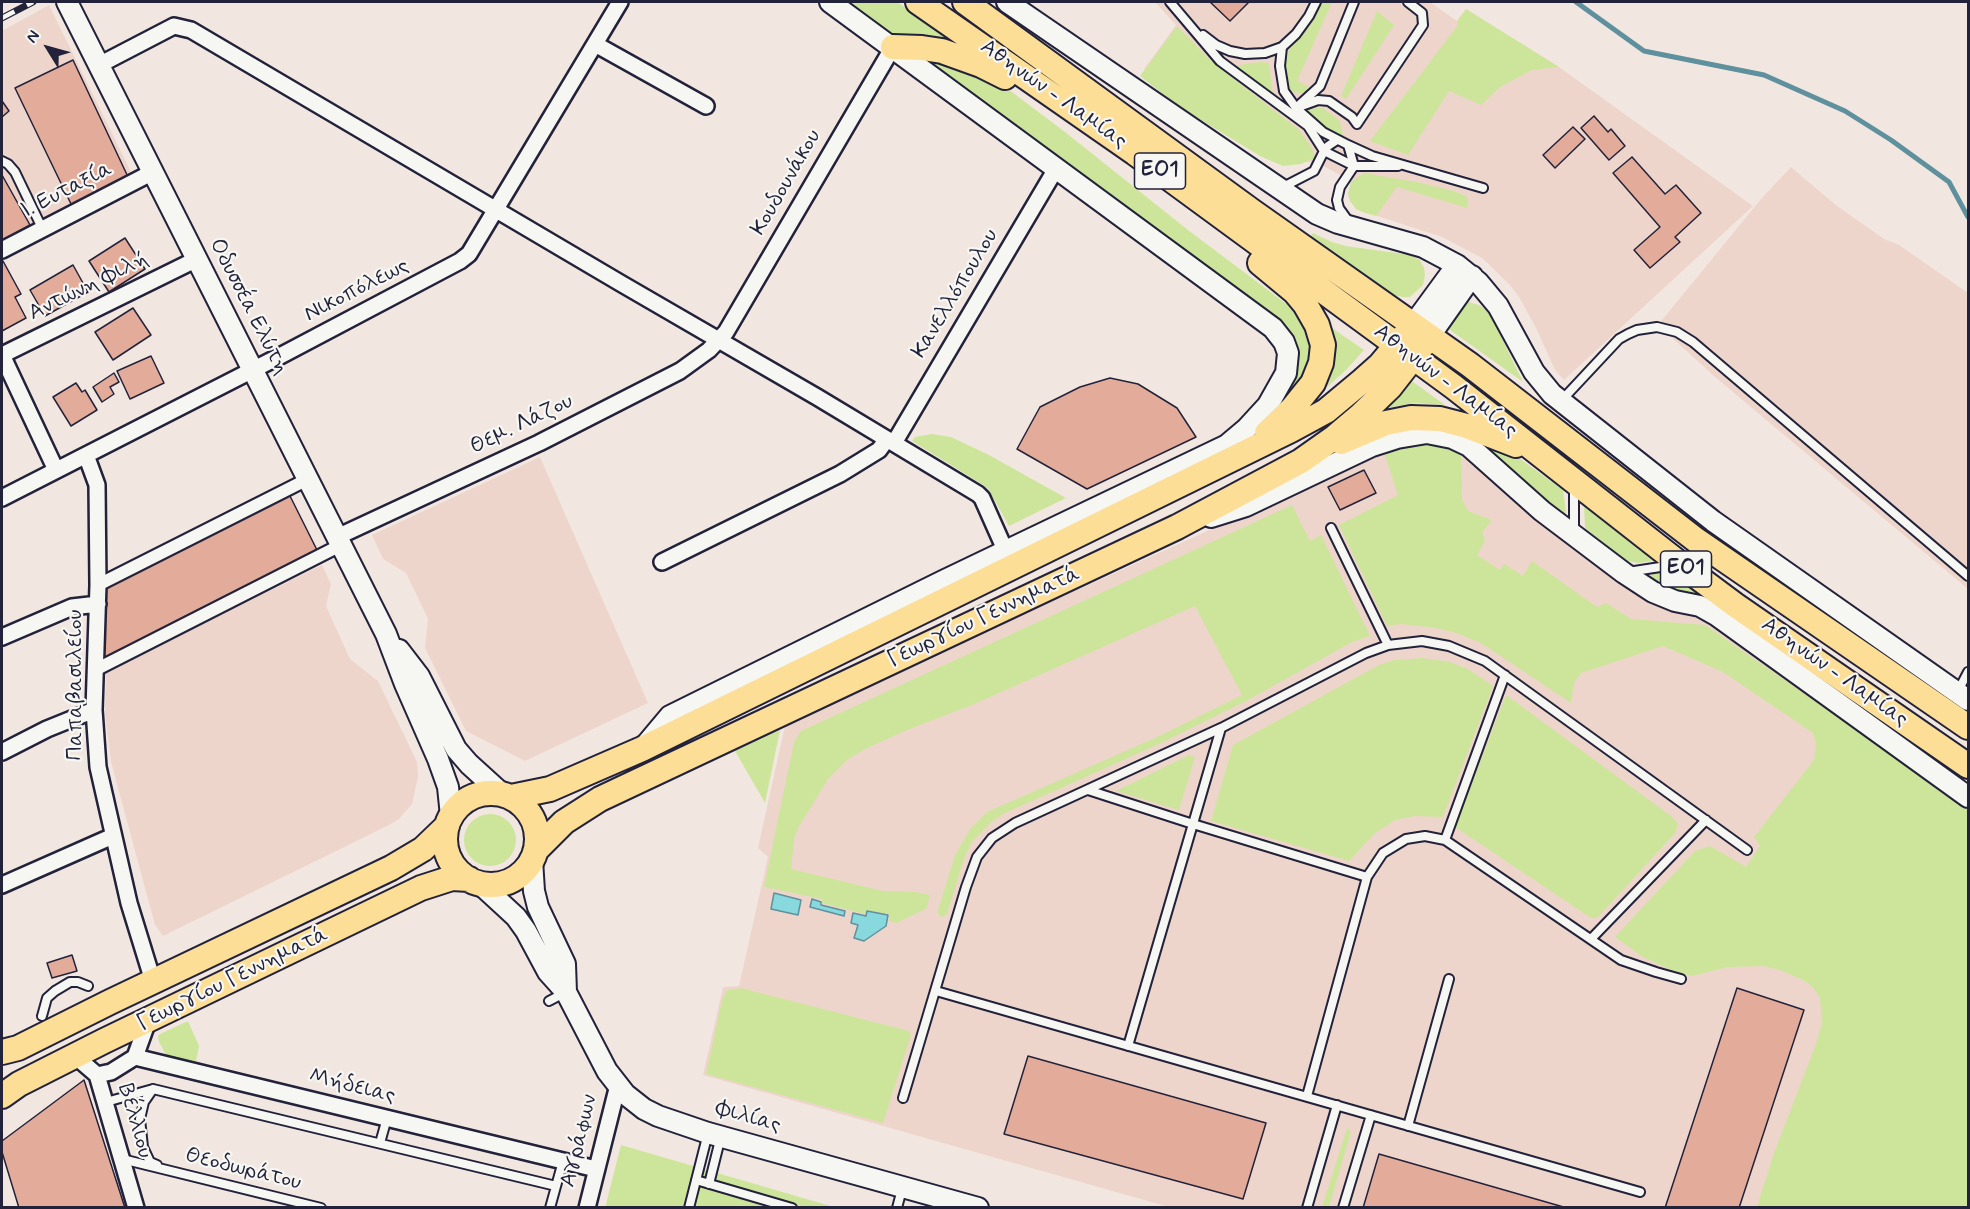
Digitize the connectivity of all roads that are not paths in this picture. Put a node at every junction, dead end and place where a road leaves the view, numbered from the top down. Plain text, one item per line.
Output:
1 (67, 2) edge
2 (620, 2) edge
3 (830, 2) edge
4 (918, 2) edge
5 (965, 2) edge
6 (1007, 2) edge
7 (1170, 2) edge
8 (1316, 2) edge
9 (1354, 2) edge
10 (1408, 2) edge
11 (1190, 25) junction
12 (595, 44) junction
13 (893, 47) junction
14 (1282, 47) junction
15 (99, 65) junction
16 (706, 106) dead end
17 (1296, 108) junction
18 (1092, 123) junction
19 (1337, 140) junction
20 (1348, 145) junction
21 (1324, 151) junction
22 (1135, 153) junction
23 (2, 161) edge
24 (1354, 166) junction
25 (1406, 166) junction
26 (1057, 167) junction
27 (153, 172) junction
28 (1280, 188) junction
29 (1483, 188) dead end
30 (496, 210) junction
31 (42, 228) junction
32 (1357, 229) junction
33 (2, 250) edge
34 (197, 259) junction
35 (1464, 271) junction
36 (1421, 331) junction
37 (719, 341) junction
38 (1405, 352) junction
39 (2, 355) edge
40 (253, 369) junction
41 (1561, 401) junction
42 (891, 441) junction
43 (86, 455) junction
44 (1546, 458) junction
45 (1232, 460) junction
46 (1300, 461) junction
47 (56, 470) junction
48 (308, 479) junction
49 (1574, 480) junction
50 (2, 498) edge
51 (1177, 527) junction
52 (1331, 528) dead end
53 (1574, 535) junction
54 (339, 541) junction
55 (1006, 552) junction
56 (662, 562) dead end
57 (1680, 564) junction
58 (1624, 573) junction
59 (1968, 576) edge
60 (98, 585) junction
61 (98, 604) junction
62 (386, 634) junction
63 (2, 638) edge
64 (1388, 645) junction
65 (95, 670) junction
66 (1968, 672) edge
67 (1505, 675) junction
68 (1963, 696) edge
69 (94, 710) junction
70 (1968, 727) edge
71 (1221, 728) junction
72 (642, 749) junction
73 (2, 752) edge
74 (1968, 766) edge
75 (1088, 790) junction
76 (506, 796) junction
77 (1968, 797) edge
78 (1706, 820) junction
79 (449, 821) junction
80 (1193, 824) junction
81 (113, 836) junction
82 (1445, 840) junction
83 (1747, 849) dead end
84 (534, 855) junction
85 (1367, 877) junction
86 (474, 881) junction
87 (2, 885) edge
88 (1591, 939) junction
89 (1449, 979) dead end
90 (1681, 979) dead end
91 (153, 981) junction
92 (88, 986) dead end
93 (936, 991) junction
94 (558, 997) junction
95 (42, 1016) dead end
96 (148, 1021) junction
97 (1128, 1046) junction
98 (2, 1052) edge
99 (75, 1056) junction
100 (135, 1057) junction
101 (97, 1075) junction
102 (618, 1085) junction
103 (153, 1089) junction
104 (2, 1096) edge
105 (1307, 1096) junction
106 (903, 1098) dead end
107 (106, 1102) junction
108 (1336, 1105) junction
109 (1371, 1115) junction
110 (387, 1118) junction
111 (1408, 1126) junction
112 (715, 1134) junction
113 (380, 1143) junction
114 (122, 1159) junction
115 (563, 1161) junction
116 (163, 1169) junction
117 (596, 1169) junction
118 (696, 1180) junction
119 (709, 1184) junction
120 (556, 1186) junction
121 (903, 1186) junction
122 (1640, 1192) dead end
123 (937, 1202) edge
124 (136, 1208) edge
125 (321, 1208) edge
126 (550, 1208) edge
127 (586, 1208) edge
128 (689, 1208) edge
129 (792, 1208) edge
130 (897, 1208) edge
131 (978, 1208) edge
132 (1307, 1208) edge
133 (1344, 1208) edge

1 - 15 street, Οδυσσέα Ελύτη
2 - 12 street, Νικοπόλεως
3 - 13 street
4 - 18 main road, Αθηνών - Λαμίας / ΕΟ1
5 - 36 main road, Αθηνών - Λαμίας / ΕΟ1
6 - 28 street
7 - 11 lane
8 - 14 lane
9 - 17 lane
10 - 17 lane
11 - 14 lane
11 - 21 lane
12 - 16 street
12 - 30 street, Νικοπόλεως
13 - 18 main road
13 - 26 street
13 - 37 street, Κουδουνάκου
14 - 17 lane
15 - 27 street, Οδυσσέα Ελύτη
15 - 30 street
17 - 19 lane
18 - 22 main road, Αθηνών - Λαμίας / ΕΟ1
19 - 20 lane
19 - 21 lane
20 - 24 lane
20 - 25 lane
21 - 24 lane
21 - 28 lane
22 - 38 main road, Αθηνών - Λαμίας / ΕΟ1
22 - 45 main road
23 - 31 lane
24 - 25 lane
24 - 32 lane
25 - 29 lane
26 - 42 street, Κανελλόπουλου
26 - 55 street
27 - 31 street, Ι. Ευταξία
27 - 34 street, Οδυσσέα Ελύτη
28 - 32 street
30 - 37 street
30 - 40 street, Νικοπόλεως
31 - 33 street, Ι. Ευταξία
32 - 35 street
34 - 39 street, Αντώνη Φιλή
34 - 40 street, Οδυσσέα Ελύτη
35 - 36 street
35 - 41 street
36 - 38 main road
36 - 70 main road, Αθηνών - Λαμίας / ΕΟ1
37 - 42 street
37 - 54 street, Θεμ. Λάζου
38 - 44 main road, Αθηνών - Λαμίας / ΕΟ1
38 - 45 main road, Γεωργίου Γεννηματά
38 - 46 main road, Γεωργίου Γεννηματά
39 - 47 street
40 - 43 street, Νικοπόλεως
40 - 48 street, Οδυσσέα Ελύτη
41 - 59 lane
41 - 68 street
42 - 55 street
42 - 56 street, Κανελλόπουλου
43 - 47 street, Νικοπόλεως
43 - 60 street, Παπαβασιλείου
44 - 46 main road
44 - 49 main road, Αθηνών - Λαμίας / ΕΟ1
45 - 72 main road, Γεωργίου Γεννηματά
46 - 51 main road, Γεωργίου Γεννηματά
47 - 50 street, Νικοπόλεως
48 - 54 street, Οδυσσέα Ελύτη
48 - 60 street
49 - 53 lane
49 - 57 main road, Αθηνών - Λαμίας / ΕΟ1
51 - 53 street
51 - 84 main road, Γεωργίου Γεννηματά
52 - 64 lane
53 - 58 street
54 - 62 street, Οδυσσέα Ελύτη
54 - 65 street
55 - 72 street
57 - 58 lane
57 - 74 main road, Αθηνών - Λαμίας / ΕΟ1
58 - 77 street
60 - 61 street, Παπαβασιλείου
61 - 63 street
61 - 65 street, Παπαβασιλείου
62 - 76 street, Οδυσσέα Ελύτη
62 - 79 street, Οδυσσέα Ελύτη
64 - 67 lane
64 - 71 lane
65 - 69 street, Παπαβασιλείου
66 - 68 lane
67 - 78 lane
67 - 82 lane
69 - 73 street
69 - 81 street, Παπαβασιλείου
71 - 75 lane
71 - 80 lane
72 - 76 main road, Γεωργίου Γεννηματά
75 - 80 lane
75 - 93 lane
76 - 79 main road, Γεωργίου Γεννηματά
76 - 84 main road
78 - 83 lane
78 - 88 lane
79 - 86 main road
79 - 91 main road, Γεωργίου Γεννηματά
80 - 85 lane
80 - 97 lane
81 - 87 street
81 - 91 street, Παπαβασιλείου
82 - 85 lane
82 - 88 lane
84 - 86 main road, Γεωργίου Γεννηματά
84 - 94 street, Φιλίας
85 - 105 lane
86 - 94 street, Φιλίας
86 - 96 main road, Γεωργίου Γεννηματά
88 - 90 lane
89 - 111 lane
91 - 98 main road, Γεωργίου Γεννηματά
92 - 95 lane
93 - 97 lane
93 - 106 lane
94 - 102 street, Φιλίας
96 - 99 main road, Γεωργίου Γεννηματά
96 - 100 street
97 - 105 lane
99 - 101 street, Βέλλιου
99 - 104 main road, Γεωργίου Γεννηματά
100 - 101 street
100 - 110 street, Μήδειας
101 - 107 street, Βέλλιου
102 - 112 street, Φιλίας
102 - 117 street, Αγράφων
103 - 107 lane
103 - 113 lane
103 - 116 lane
105 - 108 lane
107 - 114 street, Βέλλιου
108 - 109 lane
108 - 132 lane
109 - 111 lane
109 - 133 lane
110 - 113 lane
110 - 115 street, Μήδειας
111 - 122 lane
112 - 118 lane
112 - 119 lane
112 - 121 street, Φιλίας
113 - 120 lane
114 - 116 lane, Θεοδωράτου
114 - 124 street, Βέλλιου
115 - 117 street, Μήδειας
115 - 120 lane
116 - 125 lane, Θεοδωράτου
117 - 127 street, Αγράφων
118 - 119 lane
118 - 128 lane
119 - 129 lane
120 - 126 lane
121 - 123 street, Φιλίας
121 - 130 lane
123 - 131 street, Φιλίας

